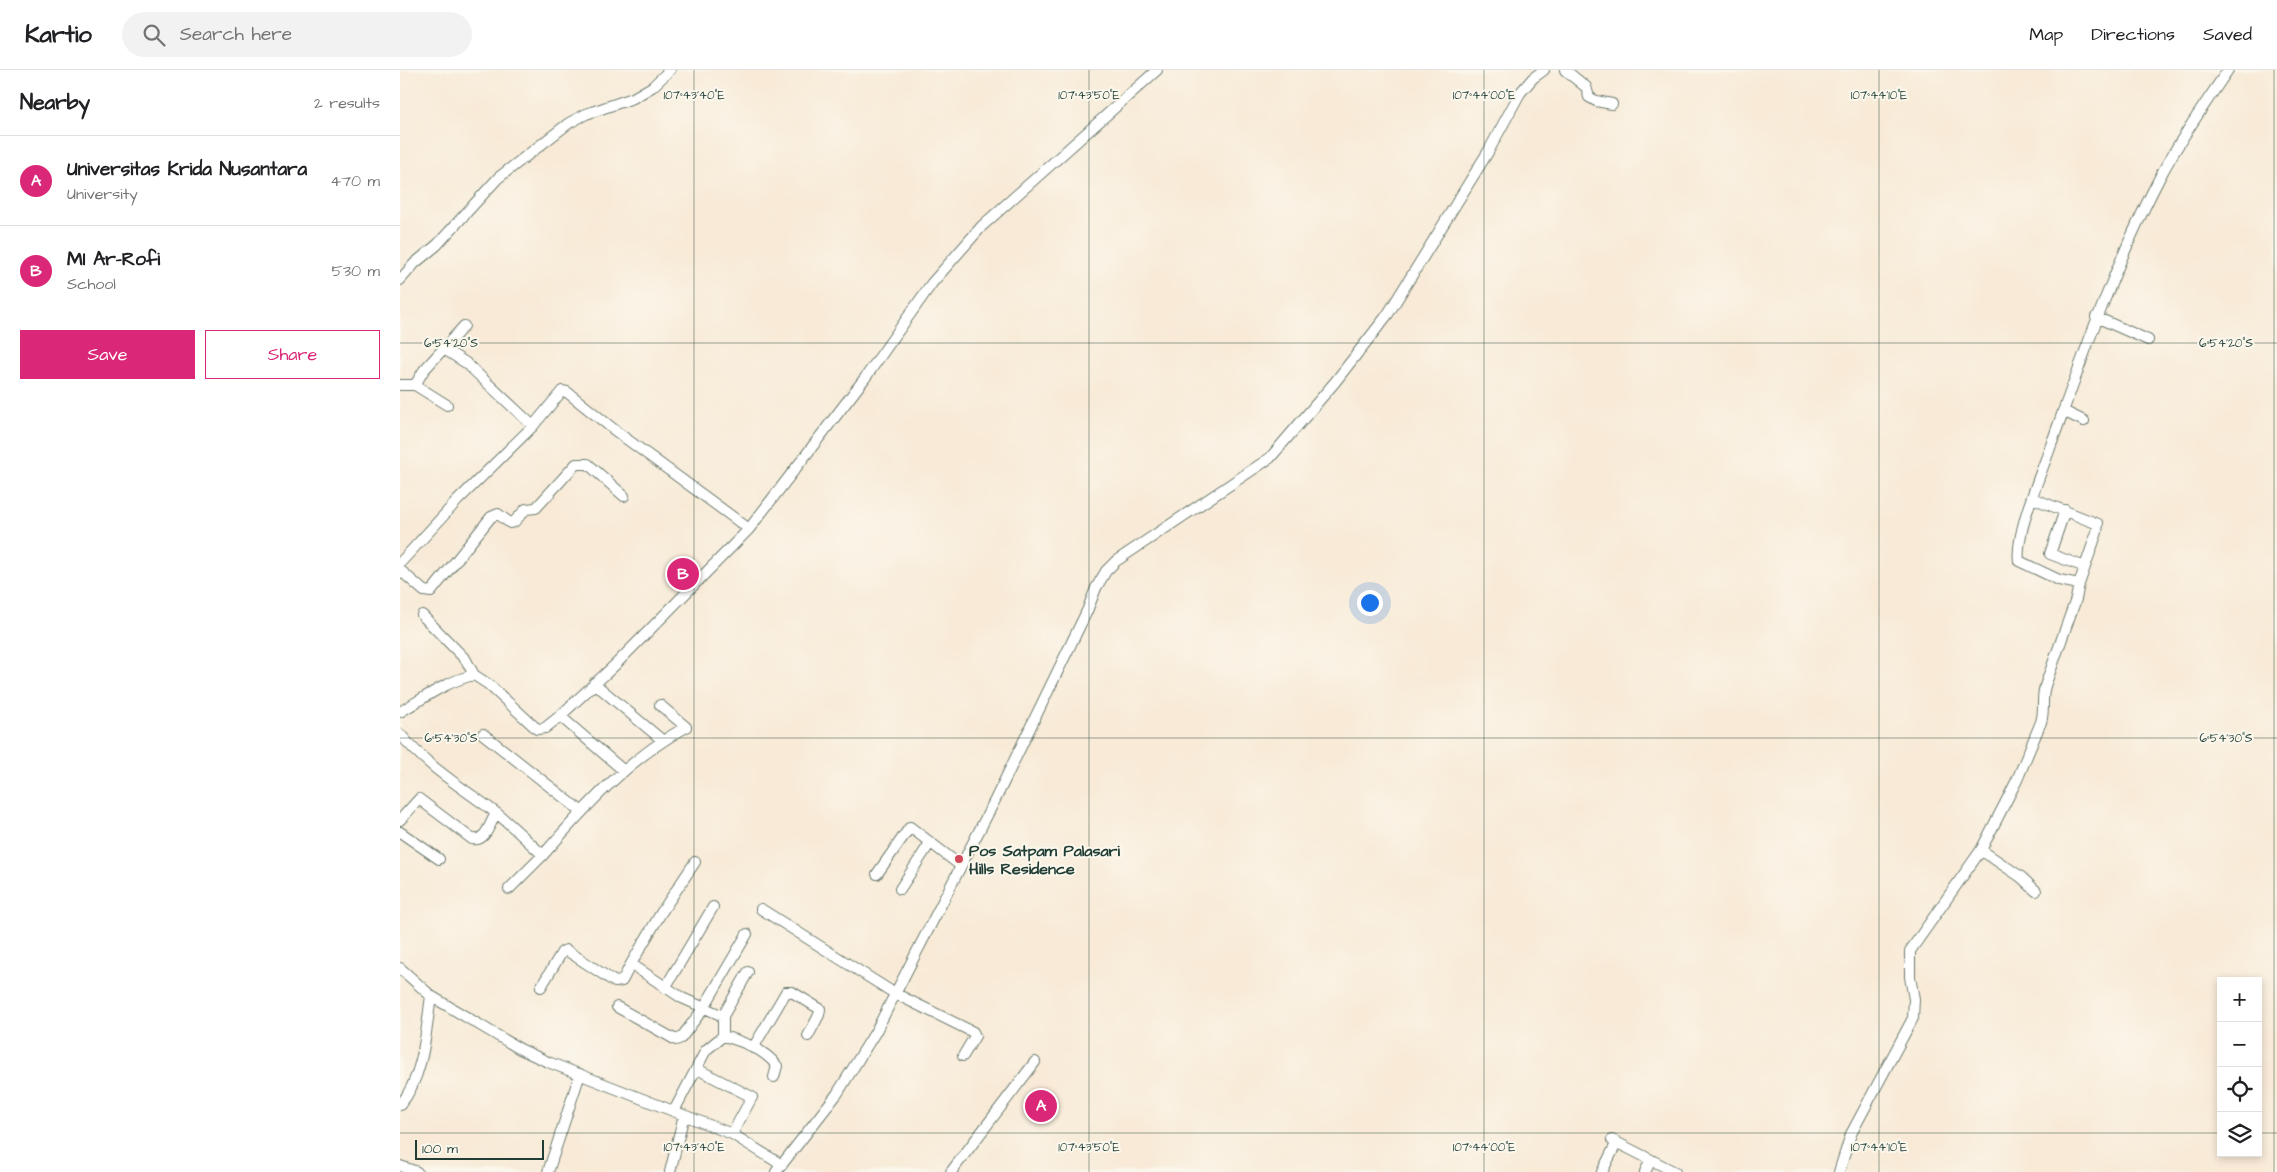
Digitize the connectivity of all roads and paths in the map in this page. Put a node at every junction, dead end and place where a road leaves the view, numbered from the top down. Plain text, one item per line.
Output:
1 (670, 70) edge
2 (1156, 70) edge
3 (1544, 70) edge
4 (1565, 70) edge
5 (2228, 70) edge
6 (1612, 104) dead end
7 (400, 280) edge
8 (2096, 317) junction
9 (464, 326) dead end
10 (2148, 340) dead end
11 (444, 349) junction
12 (400, 385) edge
13 (415, 385) junction
14 (447, 405) dead end
15 (2063, 411) junction
16 (2084, 421) dead end
17 (532, 426) junction
18 (624, 496) dead end
19 (2032, 498) junction
20 (2065, 510) junction
21 (749, 530) junction
22 (400, 563) edge
23 (2085, 567) junction
24 (400, 570) edge
25 (2079, 584) junction
26 (422, 615) dead end
27 (474, 675) junction
28 (594, 683) junction
29 (660, 705) dead end
30 (400, 712) edge
31 (560, 716) junction
32 (400, 734) edge
33 (483, 734) dead end
34 (662, 740) junction
35 (624, 771) junction
36 (581, 811) junction
37 (496, 813) junction
38 (400, 820) edge
39 (400, 832) edge
40 (930, 843) junction
41 (1981, 850) junction
42 (543, 855) junction
43 (439, 859) dead end
44 (695, 862) dead end
45 (961, 866) junction
46 (877, 874) dead end
47 (510, 889) dead end
48 (900, 889) dead end
49 (2036, 891) dead end
50 (714, 907) dead end
51 (761, 909) dead end
52 (747, 934) dead end
53 (632, 964) junction
54 (403, 971) edge
55 (748, 972) dead end
56 (541, 986) dead end
57 (665, 988) junction
58 (894, 993) junction
59 (432, 996) junction
60 (617, 1007) dead end
61 (703, 1009) junction
62 (723, 1016) junction
63 (723, 1036) junction
64 (808, 1036) dead end
65 (753, 1048) junction
66 (963, 1056) dead end
67 (1035, 1062) dead end
68 (697, 1069) junction
69 (580, 1074) junction
70 (774, 1077) dead end
71 (400, 1105) edge
72 (679, 1113) junction
73 (732, 1134) junction
74 (1651, 1160) junction
75 (400, 1166) edge
76 (779, 1168) edge
77 (417, 1172) edge
78 (548, 1172) edge
79 (670, 1172) edge
80 (951, 1172) edge
81 (1602, 1172) edge
82 (1645, 1172) edge
83 (1675, 1172) edge
84 (1839, 1172) edge

1 - 7 street
2 - 21 street
3 - 45 street
4 - 6 street
5 - 8 street
8 - 10 street
8 - 15 street
9 - 11 street
11 - 13 street
11 - 17 street
12 - 13 street
13 - 14 street
15 - 16 street
15 - 19 street
17 - 21 street
17 - 22 street
18 - 24 street
19 - 20 street
19 - 25 street
20 - 23 street
20 - 23 street
21 - 28 street
23 - 25 street
25 - 41 street
26 - 27 street
27 - 30 street
27 - 31 street
28 - 31 street
28 - 34 street
29 - 34 street
31 - 35 street
32 - 37 street
33 - 36 street
34 - 35 street
35 - 36 street
36 - 42 street
37 - 38 street
37 - 42 street
39 - 43 street
40 - 45 street
40 - 46 street
40 - 48 street
41 - 49 street
41 - 84 street
42 - 47 street
44 - 53 street
45 - 58 street
50 - 57 street
51 - 58 street
52 - 61 street
53 - 56 street
53 - 57 street
54 - 59 street
55 - 62 street
57 - 61 street
58 - 66 street
58 - 76 street
59 - 69 street
59 - 71 street
60 - 61 street
61 - 62 street
62 - 63 street
63 - 65 street
63 - 68 street
64 - 65 street
65 - 70 street
67 - 80 street
68 - 72 street
68 - 73 street
69 - 72 street
69 - 78 street
72 - 73 street
72 - 79 street
73 - 76 street
74 - 81 street
74 - 82 street
74 - 83 street
75 - 77 street

